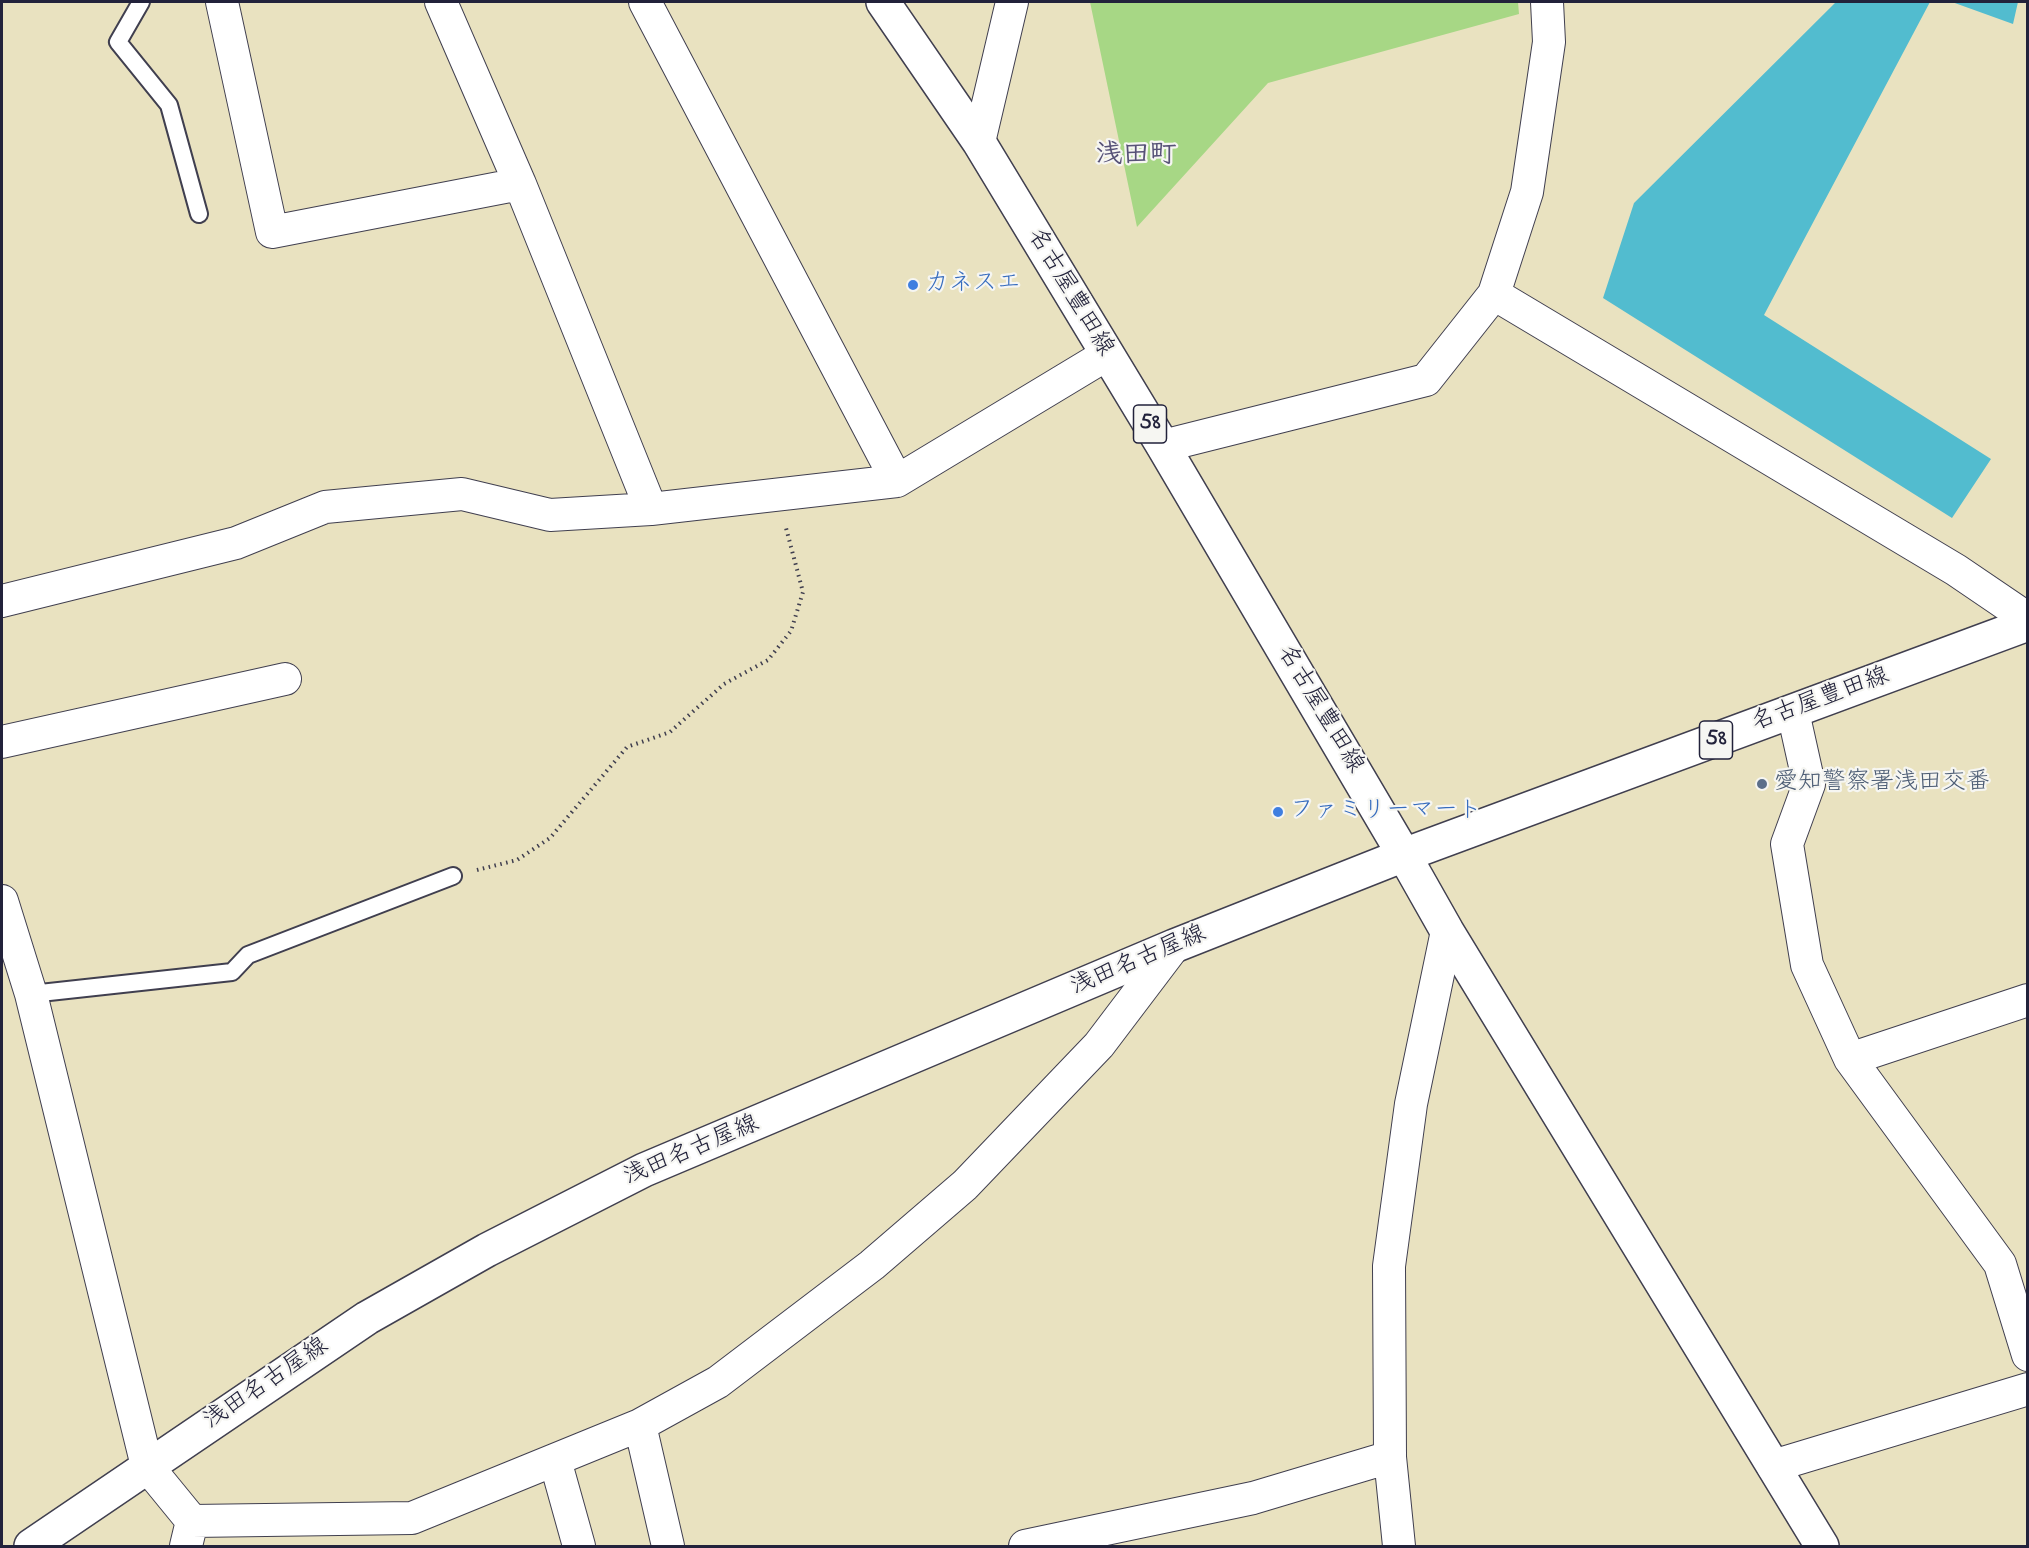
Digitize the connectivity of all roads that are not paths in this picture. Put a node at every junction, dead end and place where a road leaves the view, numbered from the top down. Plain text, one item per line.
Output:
1 (141, 2) edge
2 (222, 2) edge
3 (441, 2) edge
4 (645, 2) edge
5 (883, 2) edge
6 (1012, 2) edge
7 (1547, 2) edge
8 (979, 142) junction
9 (520, 184) junction
10 (199, 214) dead end
11 (1494, 294) junction
12 (1106, 355) junction
13 (1163, 446) junction
14 (897, 481) junction
15 (651, 509) junction
16 (2, 601) edge
17 (2028, 620) edge
18 (2028, 624) edge
19 (285, 679) dead end
20 (1793, 712) junction
21 (2, 742) edge
22 (1404, 855) junction
23 (453, 876) road end
24 (2, 901) edge
25 (1448, 931) junction
26 (1174, 946) junction
27 (31, 994) junction
28 (2028, 1000) edge
29 (1850, 1059) junction
30 (2028, 1355) edge
31 (2028, 1389) edge
32 (640, 1425) junction
33 (1390, 1457) junction
34 (555, 1461) junction
35 (147, 1466) junction
36 (1773, 1466) junction
37 (189, 1534) edge
38 (31, 1546) edge
39 (579, 1546) edge
40 (668, 1546) edge
41 (1025, 1546) edge
42 (1400, 1546) edge
43 (1822, 1546) edge

1 - 10 lane
2 - 9 street
3 - 9 street
4 - 14 street
5 - 8 main road, 名古屋豊田線 / 58
6 - 8 street
7 - 11 street
8 - 12 main road, 名古屋豊田線 / 58
9 - 15 street
11 - 13 street
11 - 17 street
12 - 13 main road, 名古屋豊田線 / 58
12 - 14 street
13 - 22 main road, 名古屋豊田線 / 58
14 - 15 street
15 - 16 street
18 - 20 main road, 名古屋豊田線 / 58
19 - 21 street
20 - 22 main road, 名古屋豊田線 / 58
20 - 29 street
22 - 25 main road
22 - 26 main road, 浅田名古屋線
23 - 27 lane
24 - 27 street
25 - 33 street
25 - 36 main road
26 - 32 street
26 - 35 main road, 浅田名古屋線
27 - 35 street
28 - 29 street
29 - 30 street
31 - 36 street
32 - 34 street
32 - 40 street
33 - 41 street
33 - 42 street
34 - 37 street
34 - 39 street
35 - 37 street
35 - 38 main road, 浅田名古屋線
36 - 43 main road

